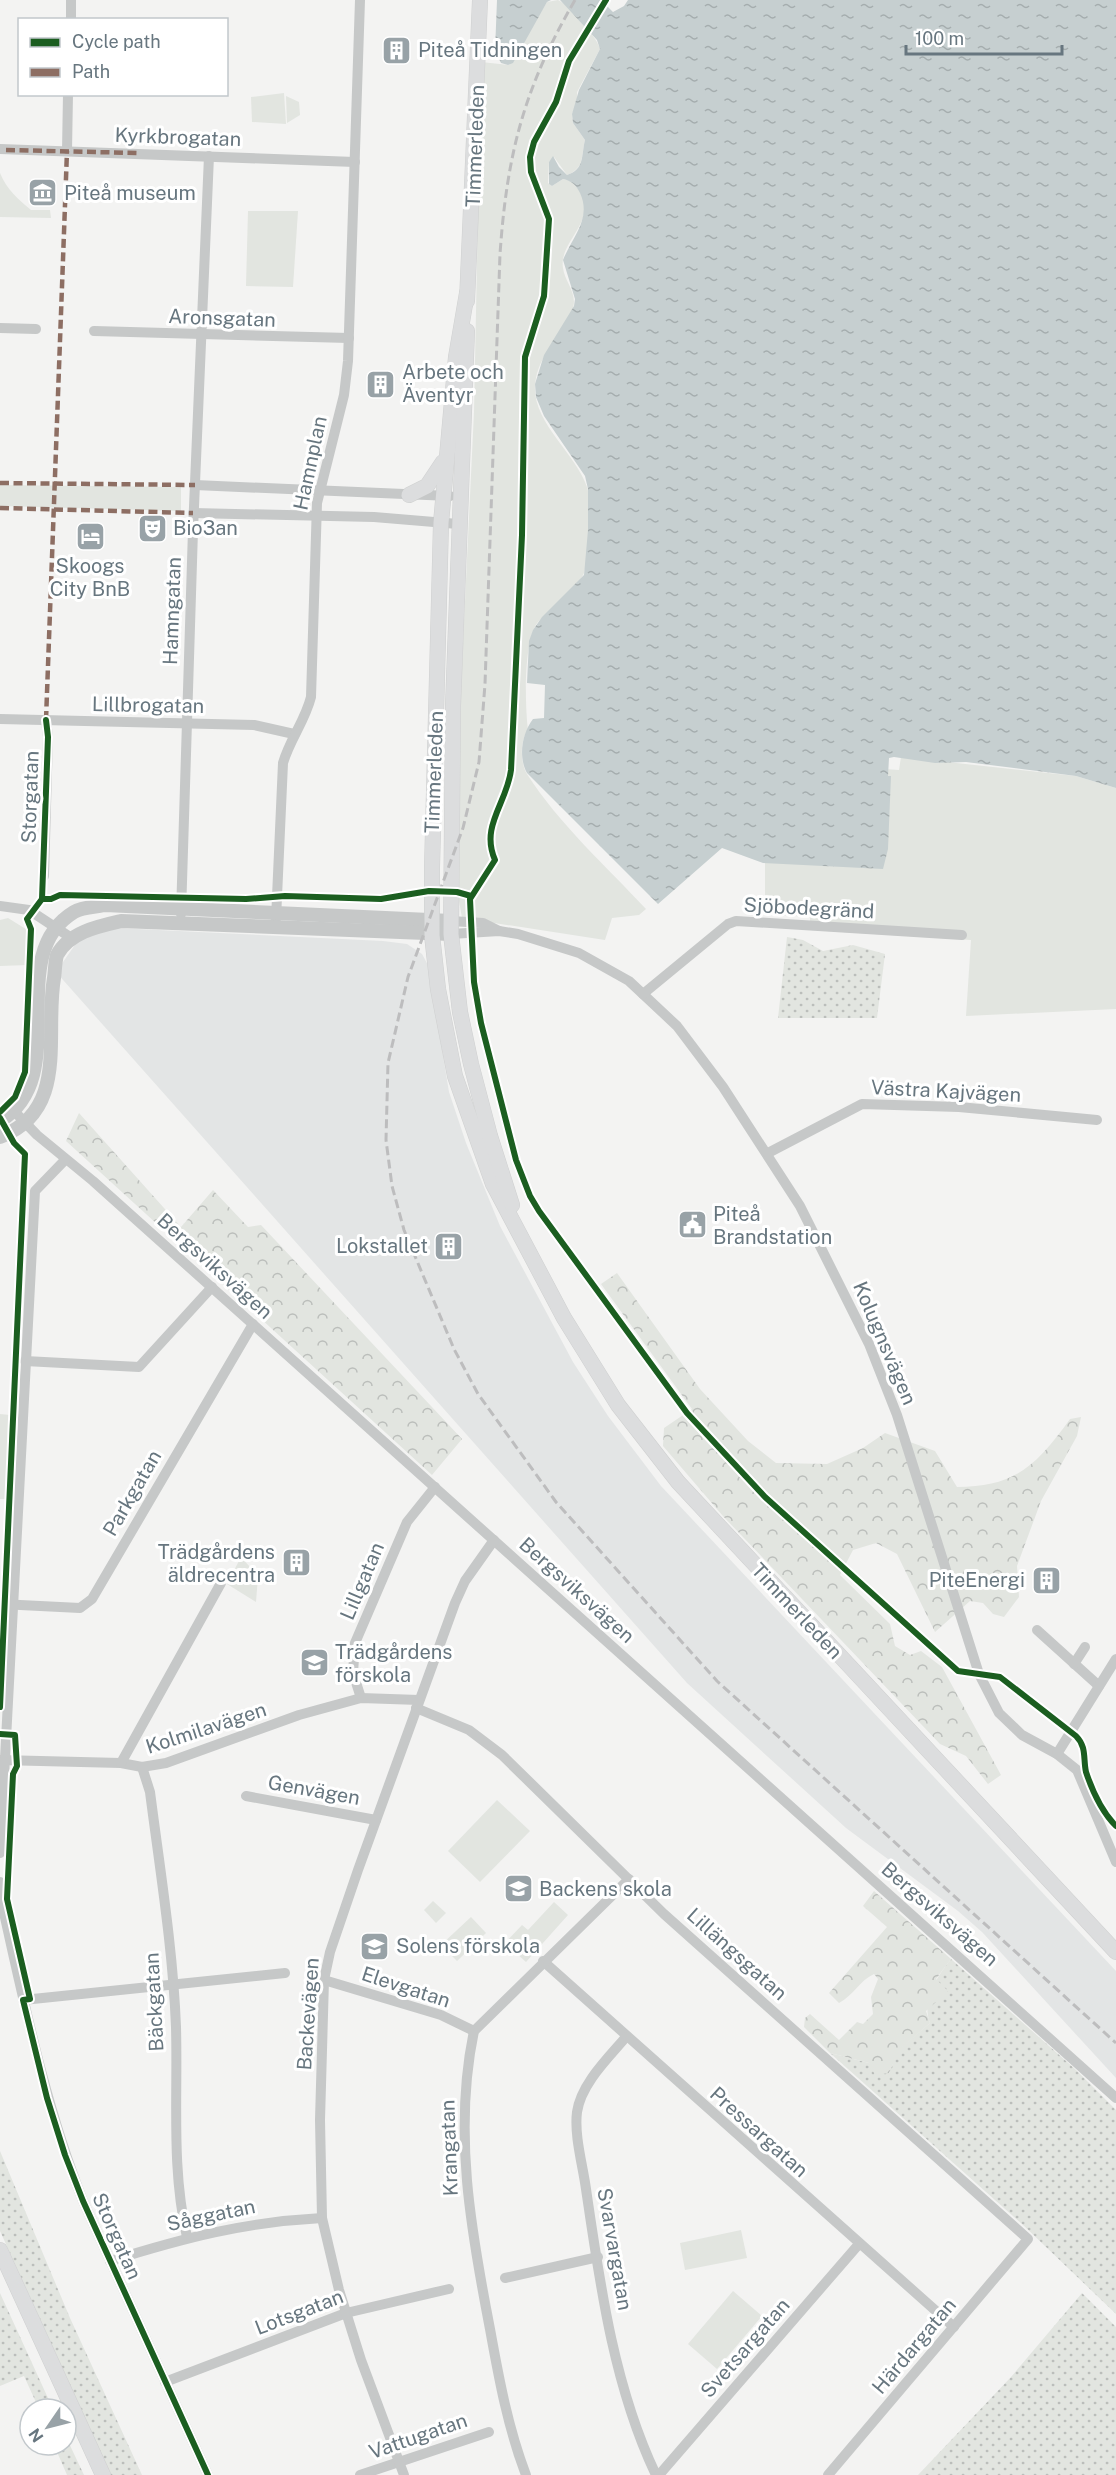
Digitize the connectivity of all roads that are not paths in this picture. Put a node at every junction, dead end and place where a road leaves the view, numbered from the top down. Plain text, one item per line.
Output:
1 (71, 0) edge
2 (360, 0) edge
3 (480, 0) edge
4 (70, 18) edge
5 (68, 96) edge
6 (0, 150) edge
7 (67, 151) junction
8 (209, 156) junction
9 (355, 162) junction
10 (467, 293) junction
11 (0, 328) edge
12 (36, 329) dead end
13 (94, 331) dead end
14 (202, 335) junction
15 (349, 338) junction
16 (448, 451) junction
17 (195, 485) junction
18 (320, 491) junction
19 (409, 495) junction
20 (443, 496) junction
21 (460, 497) junction
22 (193, 513) junction
23 (316, 517) junction
24 (441, 523) junction
25 (458, 524) junction
26 (0, 719) edge
27 (46, 720) junction
28 (187, 723) junction
29 (294, 734) junction
30 (44, 876) dead end
31 (1, 906) edge
32 (182, 909) junction
33 (276, 914) junction
34 (181, 924) junction
35 (57, 927) junction
36 (432, 927) junction
37 (451, 927) junction
38 (275, 928) junction
39 (962, 935) dead end
40 (73, 939) junction
41 (643, 994) junction
42 (15, 1109) junction
43 (1097, 1120) dead end
44 (0, 1121) edge
45 (25, 1123) junction
46 (0, 1137) edge
47 (768, 1153) junction
48 (65, 1160) junction
49 (523, 1236) junction
50 (212, 1287) junction
51 (253, 1324) junction
52 (25, 1361) junction
53 (435, 1487) junction
54 (494, 1540) junction
55 (221, 1583) dead end
56 (0, 1604) edge
57 (13, 1605) junction
58 (1037, 1630) dead end
59 (1085, 1647) dead end
60 (1116, 1659) edge
61 (1074, 1664) junction
62 (1099, 1686) junction
63 (361, 1698) junction
64 (418, 1704) junction
65 (1057, 1754) junction
66 (2, 1760) edge
67 (121, 1763) junction
68 (142, 1767) junction
69 (246, 1796) dead end
70 (376, 1820) junction
71 (0, 1853) edge
72 (1116, 1862) edge
73 (629, 1879) junction
74 (0, 1882) edge
75 (1116, 1952) edge
76 (543, 1961) junction
77 (285, 1973) dead end
78 (324, 1980) junction
79 (173, 1985) junction
80 (23, 2000) junction
81 (474, 2031) junction
82 (626, 2037) junction
83 (1116, 2097) edge
84 (322, 2218) junction
85 (187, 2236) junction
86 (1028, 2239) joint
87 (859, 2244) junction
88 (0, 2250) edge
89 (597, 2257) junction
90 (110, 2261) junction
91 (505, 2278) dead end
92 (448, 2289) dead end
93 (346, 2313) junction
94 (954, 2327) junction
95 (165, 2382) junction
96 (489, 2432) dead end
97 (399, 2464) junction
98 (103, 2475) edge
99 (208, 2475) edge
100 (360, 2475) edge
101 (404, 2475) edge
102 (526, 2475) edge
103 (657, 2475) edge
104 (828, 2475) edge

1 - 4 street
2 - 9 street, Hamnplan
3 - 10 main road, Timmerleden
5 - 7 street
6 - 7 street, Kyrkbrogatan
7 - 8 street, Kyrkbrogatan
8 - 9 street, Kyrkbrogatan
8 - 14 street, Hamngatan
9 - 15 street, Hamnplan
10 - 16 main road, Timmerleden
10 - 21 main road, Timmerleden
11 - 12 street
13 - 14 street, Aronsgatan
14 - 15 street, Aronsgatan
14 - 17 street, Hamngatan
15 - 18 street, Hamnplan
16 - 19 main road
16 - 20 main road, Timmerleden
17 - 18 street
17 - 22 street, Hamngatan
18 - 19 street
18 - 23 street, Hamnplan
19 - 20 street
20 - 21 street
20 - 24 main road, Timmerleden
21 - 25 main road, Timmerleden
22 - 23 street
22 - 28 street, Hamngatan
23 - 24 street
23 - 29 street, Hamnplan
24 - 25 street
24 - 36 main road, Timmerleden
25 - 37 main road, Timmerleden
26 - 27 street, Lillbrogatan
27 - 28 street, Lillbrogatan
27 - 30 street, Storgatan
28 - 29 street, Lillbrogatan
28 - 32 street, Hamngatan
29 - 33 street, Hamnplan
31 - 35 street
32 - 33 street
32 - 34 street, Hamngatan
32 - 35 street
33 - 36 street
33 - 38 street, Hamnplan
34 - 38 street
34 - 40 street
35 - 40 street
35 - 42 street
36 - 37 street
36 - 38 street
36 - 49 main road, Timmerleden
37 - 41 street, Kolugnsvägen
37 - 49 main road, Timmerleden
39 - 41 street, Sjöbodegränd
40 - 45 street
41 - 47 street, Kolugnsvägen
42 - 44 street
42 - 45 street, Bergsviksvägen
43 - 47 street, Västra Kajvägen
45 - 46 street
45 - 48 street, Bergsviksvägen
47 - 65 street, Kolugnsvägen
48 - 50 street, Bergsviksvägen
48 - 52 street
49 - 75 main road, Timmerleden
50 - 51 street, Bergsviksvägen
50 - 52 street
51 - 53 street, Bergsviksvägen
51 - 57 street, Parkgatan
52 - 57 street
53 - 54 street, Bergsviksvägen
53 - 63 street, Lillgatan
54 - 64 street, Backevägen
54 - 83 street, Bergsviksvägen
55 - 67 street
56 - 57 street, Parkgatan
57 - 66 street
58 - 61 street
59 - 61 street
60 - 62 street
61 - 62 street
62 - 65 street
63 - 64 street, Kolmilavägen
63 - 68 street, Kolmilavägen
64 - 70 street, Backevägen
64 - 73 street, Lillängsgatan
65 - 72 street, Kolugnsvägen
66 - 67 street, Kolmilavägen
66 - 71 street
67 - 68 street, Kolmilavägen
68 - 79 street, Bäckgatan
69 - 70 street, Genvägen
70 - 78 street, Backevägen
73 - 76 street
73 - 86 street, Lillängsgatan
74 - 80 street, Storgatan
76 - 81 street
76 - 82 street, Pressargatan
77 - 79 street
78 - 81 street, Elevgatan
78 - 84 street, Backevägen
79 - 80 street
79 - 85 street, Bäckgatan
80 - 90 street, Storgatan
81 - 102 street, Krangatan
82 - 87 street, Pressargatan
82 - 89 street, Svarvargatan
84 - 85 street, Såggatan
84 - 93 street, Backevägen
85 - 90 street, Såggatan
86 - 94 street, Härdargatan
87 - 94 street, Pressargatan
87 - 103 street, Svetsargatan
88 - 98 main road
89 - 91 street
89 - 103 street, Svarvargatan
90 - 95 street, Storgatan
92 - 93 street, Lotsgatan
93 - 95 street, Lotsgatan
93 - 97 street, Backevägen
94 - 104 street, Härdargatan
95 - 99 street, Storgatan
96 - 97 street, Vattugatan
97 - 100 street, Vattugatan
97 - 101 street, Backevägen

